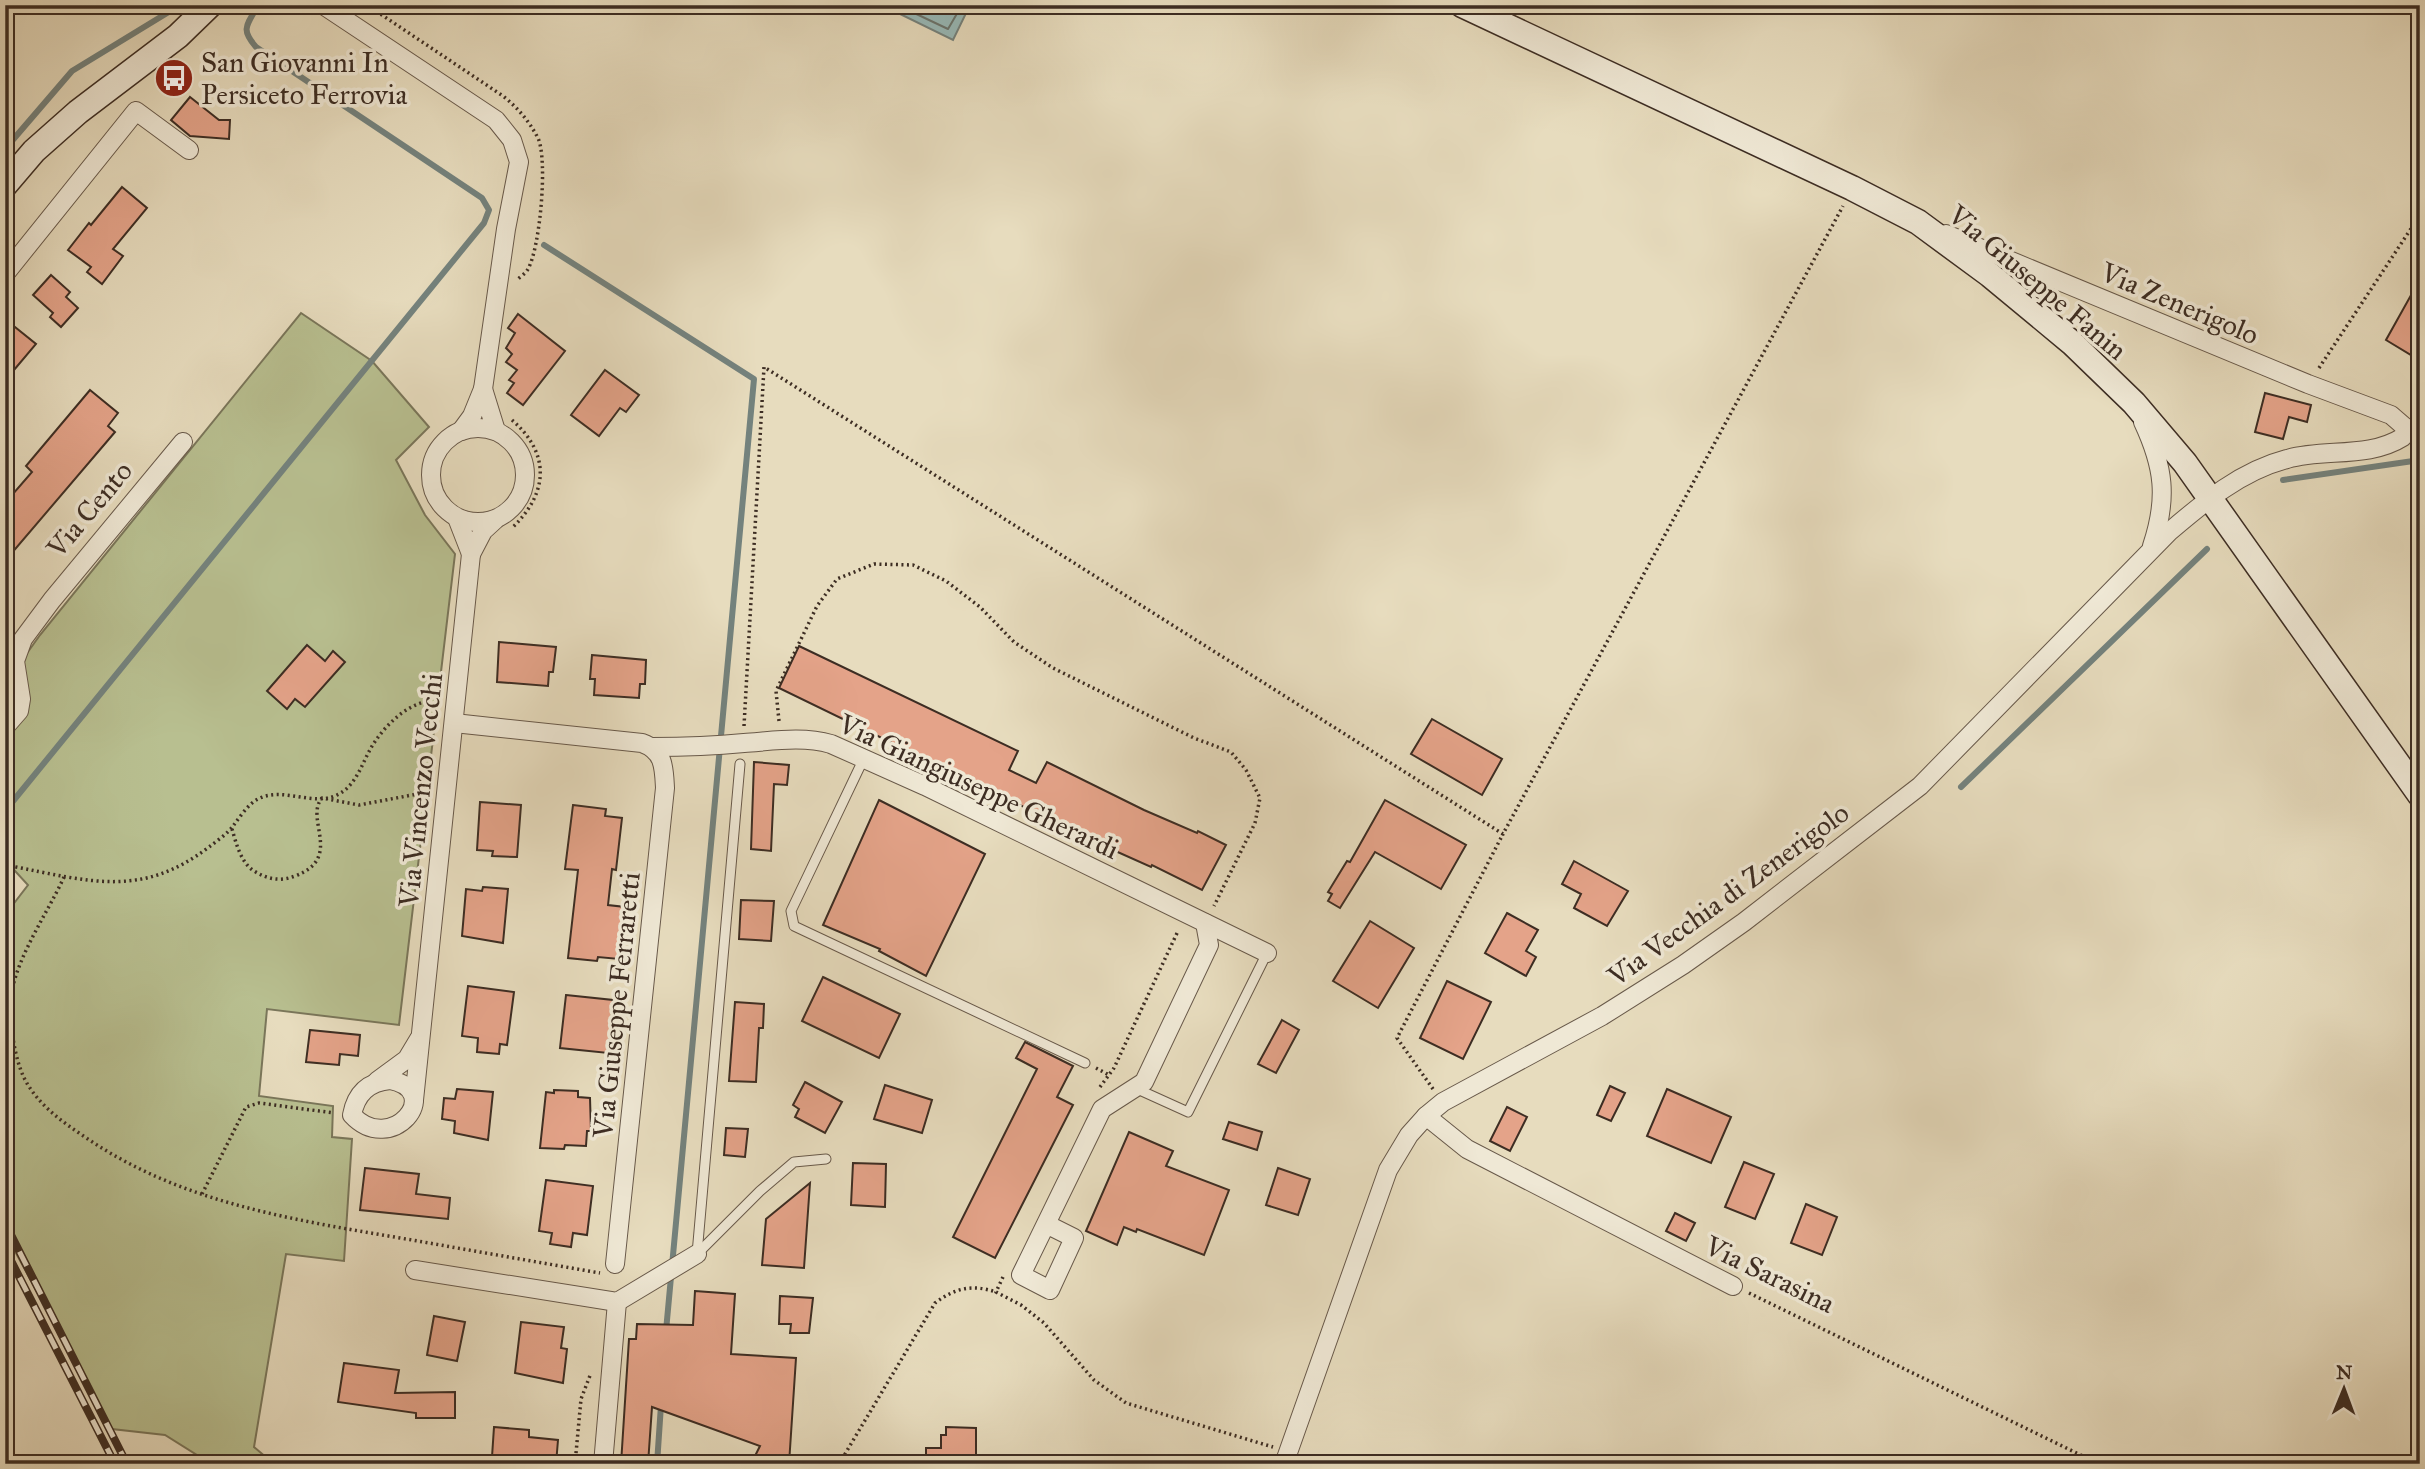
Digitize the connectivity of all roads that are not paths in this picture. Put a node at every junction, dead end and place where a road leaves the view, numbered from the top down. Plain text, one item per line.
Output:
1 (210, 5) edge
2 (323, 5) edge
3 (1462, 5) edge
4 (190, 150) dead end
5 (5, 185) edge
6 (1918, 222) junction
7 (5, 274) edge
8 (483, 389) junction
9 (2134, 403) junction
10 (2413, 428) edge
11 (461, 431) junction
12 (496, 432) junction
13 (183, 442) dead end
14 (2210, 497) junction
15 (457, 518) junction
16 (495, 520) junction
17 (2150, 551) junction
18 (471, 554) junction
19 (454, 723) junction
20 (5, 727) edge
21 (655, 750) junction
22 (864, 758) junction
23 (740, 765) dead end
24 (2420, 795) edge
25 (1205, 923) junction
26 (1268, 953) joint
27 (422, 1032) junction
28 (1085, 1063) dead end
29 (377, 1081) junction
30 (1135, 1088) junction
31 (414, 1100) junction
32 (1426, 1116) junction
33 (826, 1159) dead end
34 (1046, 1224) dead end
35 (697, 1254) junction
36 (615, 1264) dead end
37 (415, 1270) dead end
38 (1733, 1286) road end
39 (617, 1303) junction
40 (1286, 1458) edge
41 (603, 1464) edge

1 - 5 main road
2 - 8 street
3 - 6 main road, Via Giuseppe Fanin
4 - 7 street
6 - 9 main road, Via Giuseppe Fanin
6 - 10 street, Via Zenerigolo
8 - 11 street
8 - 12 street
9 - 14 main road, Via Giuseppe Fanin
9 - 17 street
10 - 14 street, Via Vecchia di Zenerigolo
11 - 12 street
11 - 15 street
12 - 16 street
13 - 20 street, Via Cento
14 - 17 street, Via Vecchia di Zenerigolo
14 - 24 main road, Via Giuseppe Fanin
15 - 16 street
15 - 18 street, Via Vincenzo Vecchi
16 - 18 street, Via Vincenzo Vecchi
17 - 32 street, Via Vecchia di Zenerigolo
18 - 19 street, Via Vincenzo Vecchi
19 - 21 street, Via Giangiuseppe Gherardi
19 - 27 street, Via Vincenzo Vecchi
21 - 22 street, Via Giangiuseppe Gherardi
21 - 36 street, Via Giuseppe Ferraretti
22 - 25 street, Via Giangiuseppe Gherardi
22 - 28 lane
23 - 35 lane
25 - 26 street, Via Giangiuseppe Gherardi
25 - 30 street
26 - 30 lane
27 - 29 street, Via Vincenzo Vecchi
27 - 31 street, Via Vincenzo Vecchi
29 - 31 street
29 - 31 street
30 - 34 street
32 - 38 street, Via Sarasina
32 - 40 street, Via Vecchia di Zenerigolo
33 - 35 lane
35 - 39 street
37 - 39 street
39 - 41 street

